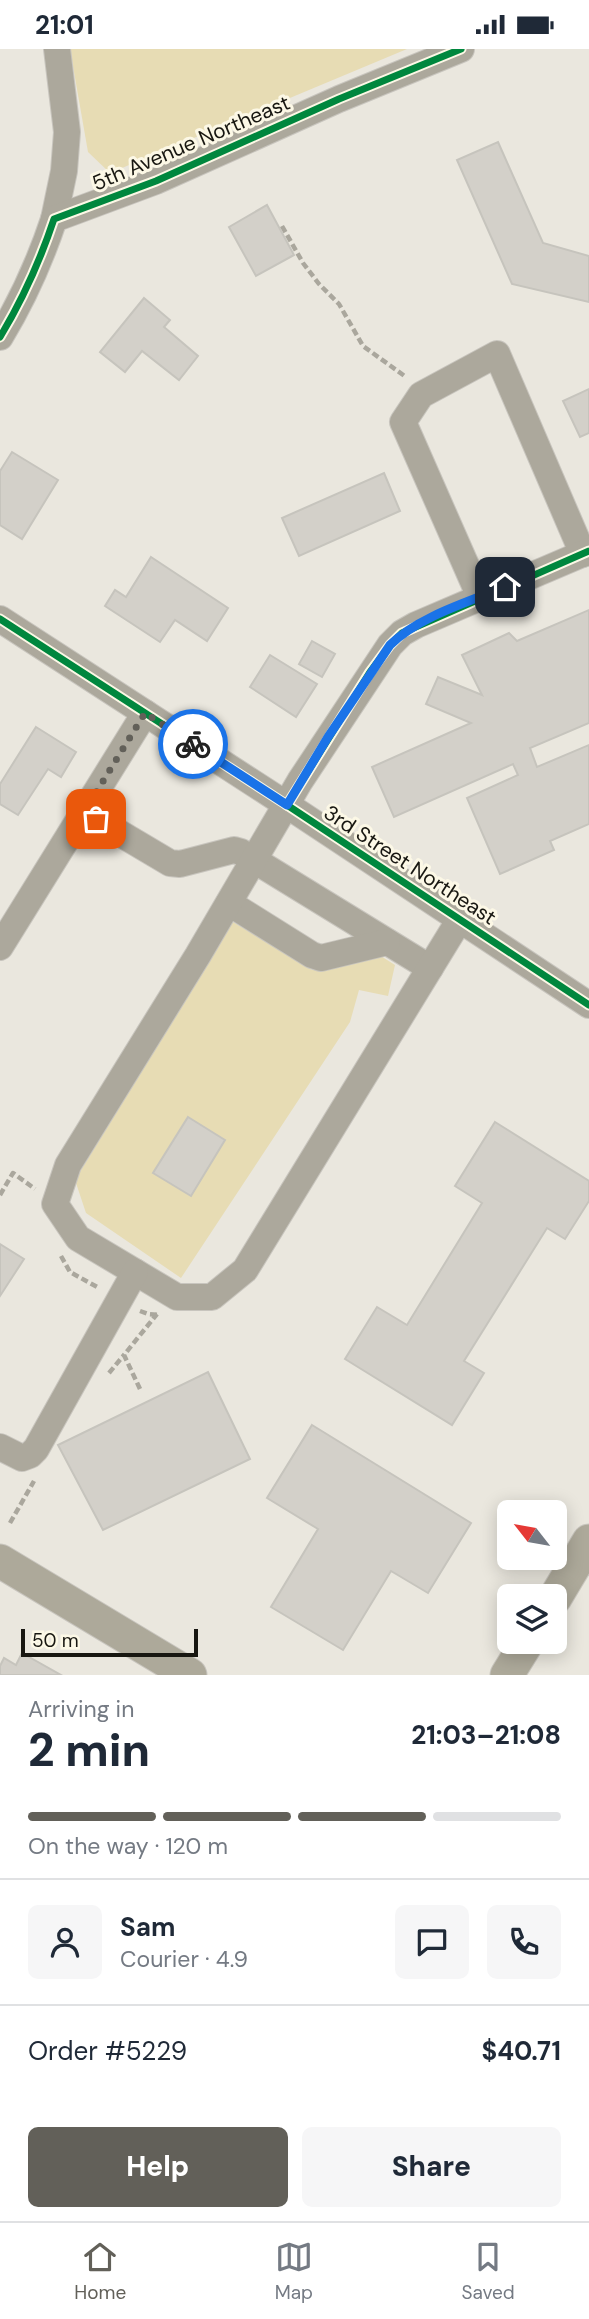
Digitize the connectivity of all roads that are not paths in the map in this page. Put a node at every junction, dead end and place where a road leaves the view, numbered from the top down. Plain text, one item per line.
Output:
1 (57, 49) edge
2 (461, 49) edge
3 (54, 219) junction
4 (0, 337) edge
5 (586, 552) edge
6 (480, 597) junction
7 (0, 619) edge
8 (145, 713) junction
9 (287, 805) junction
10 (84, 812) junction
11 (254, 859) junction
12 (229, 903) junction
13 (460, 919) junction
14 (387, 942) junction
15 (0, 947) edge
16 (430, 968) junction
17 (589, 1005) edge
18 (135, 1272) junction
19 (0, 1447) edge
20 (589, 1542) edge
21 (0, 1561) edge
22 (564, 1584) edge
23 (520, 1654) edge
24 (190, 1675) edge
25 (507, 1675) edge

1 - 3 street
2 - 3 street, 5th Avenue Northeast
3 - 4 street
5 - 6 street
5 - 6 street
6 - 9 street
7 - 8 street, 3rd Street Northeast
8 - 9 street, 3rd Street Northeast
8 - 10 street
9 - 11 street
9 - 13 street, 3rd Street Northeast
10 - 11 street
10 - 15 street
11 - 12 street
11 - 14 street
12 - 14 street
12 - 18 street
13 - 16 street
13 - 17 street, 3rd Street Northeast
14 - 16 street
16 - 18 street
18 - 19 street
20 - 22 main road
21 - 24 main road
23 - 25 main road

